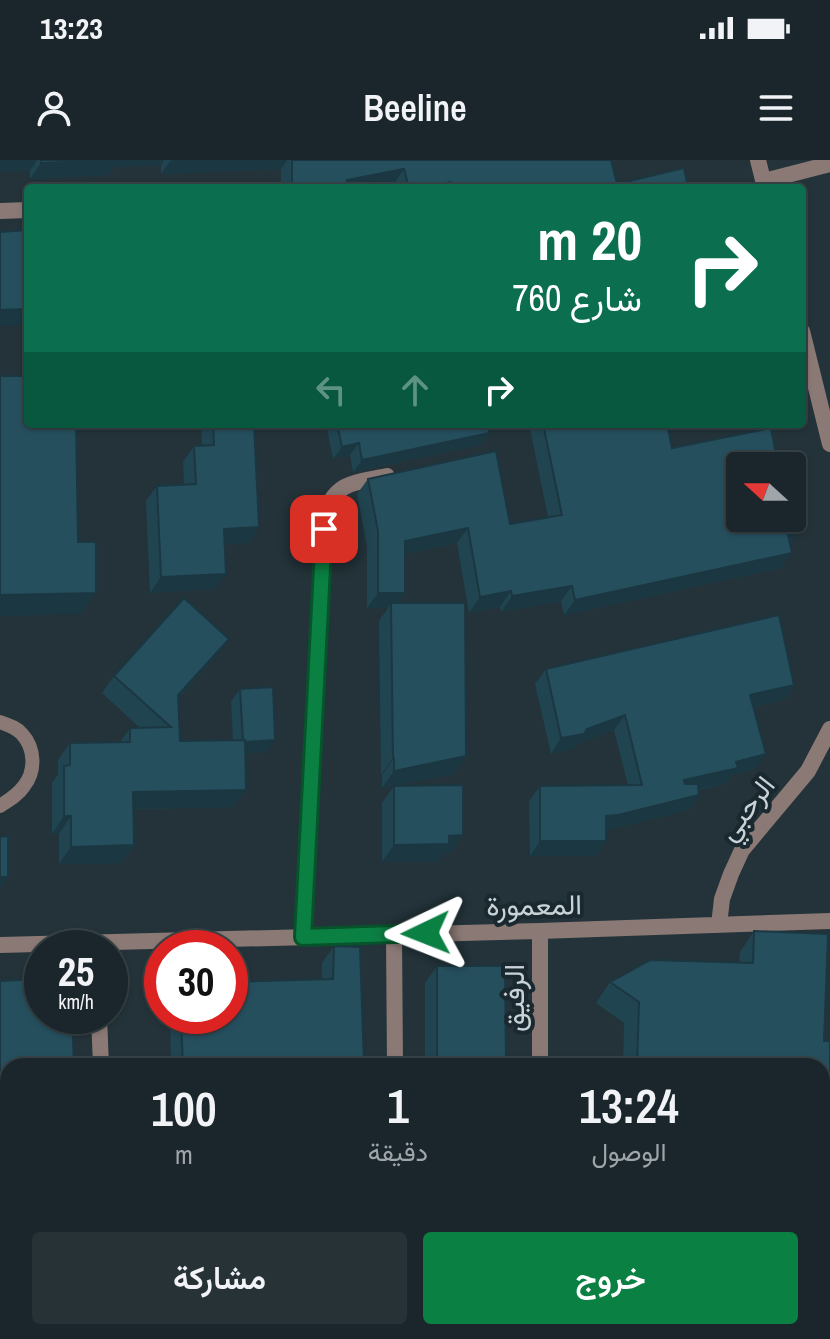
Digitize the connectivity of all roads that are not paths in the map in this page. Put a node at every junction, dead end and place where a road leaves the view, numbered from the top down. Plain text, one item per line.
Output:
1 (758, 160) edge
2 (830, 164) edge
3 (765, 184) edge
4 (768, 184) edge
5 (24, 210) edge
6 (0, 211) edge
7 (806, 347) edge
8 (830, 444) edge
9 (406, 472) edge
10 (0, 722) edge
11 (830, 729) edge
12 (0, 806) edge
13 (830, 921) edge
14 (719, 925) junction
15 (540, 931) junction
16 (394, 934) junction
17 (303, 937) junction
18 (128, 944) edge
19 (0, 945) edge
20 (24, 945) edge
21 (100, 1034) edge
22 (101, 1058) edge
23 (395, 1058) edge
24 (540, 1058) edge

1 - 3 street
2 - 4 street
5 - 6 street
7 - 8 street
9 - 17 street
10 - 12 lane
11 - 14 street, الرحبي
13 - 14 street, المعمورة
14 - 15 street, المعمورة
15 - 16 street, المعمورة
15 - 24 street, الرفيق
16 - 17 street, المعمورة
16 - 23 street
17 - 18 street, المعمورة
19 - 20 street, المعمورة
21 - 22 street

